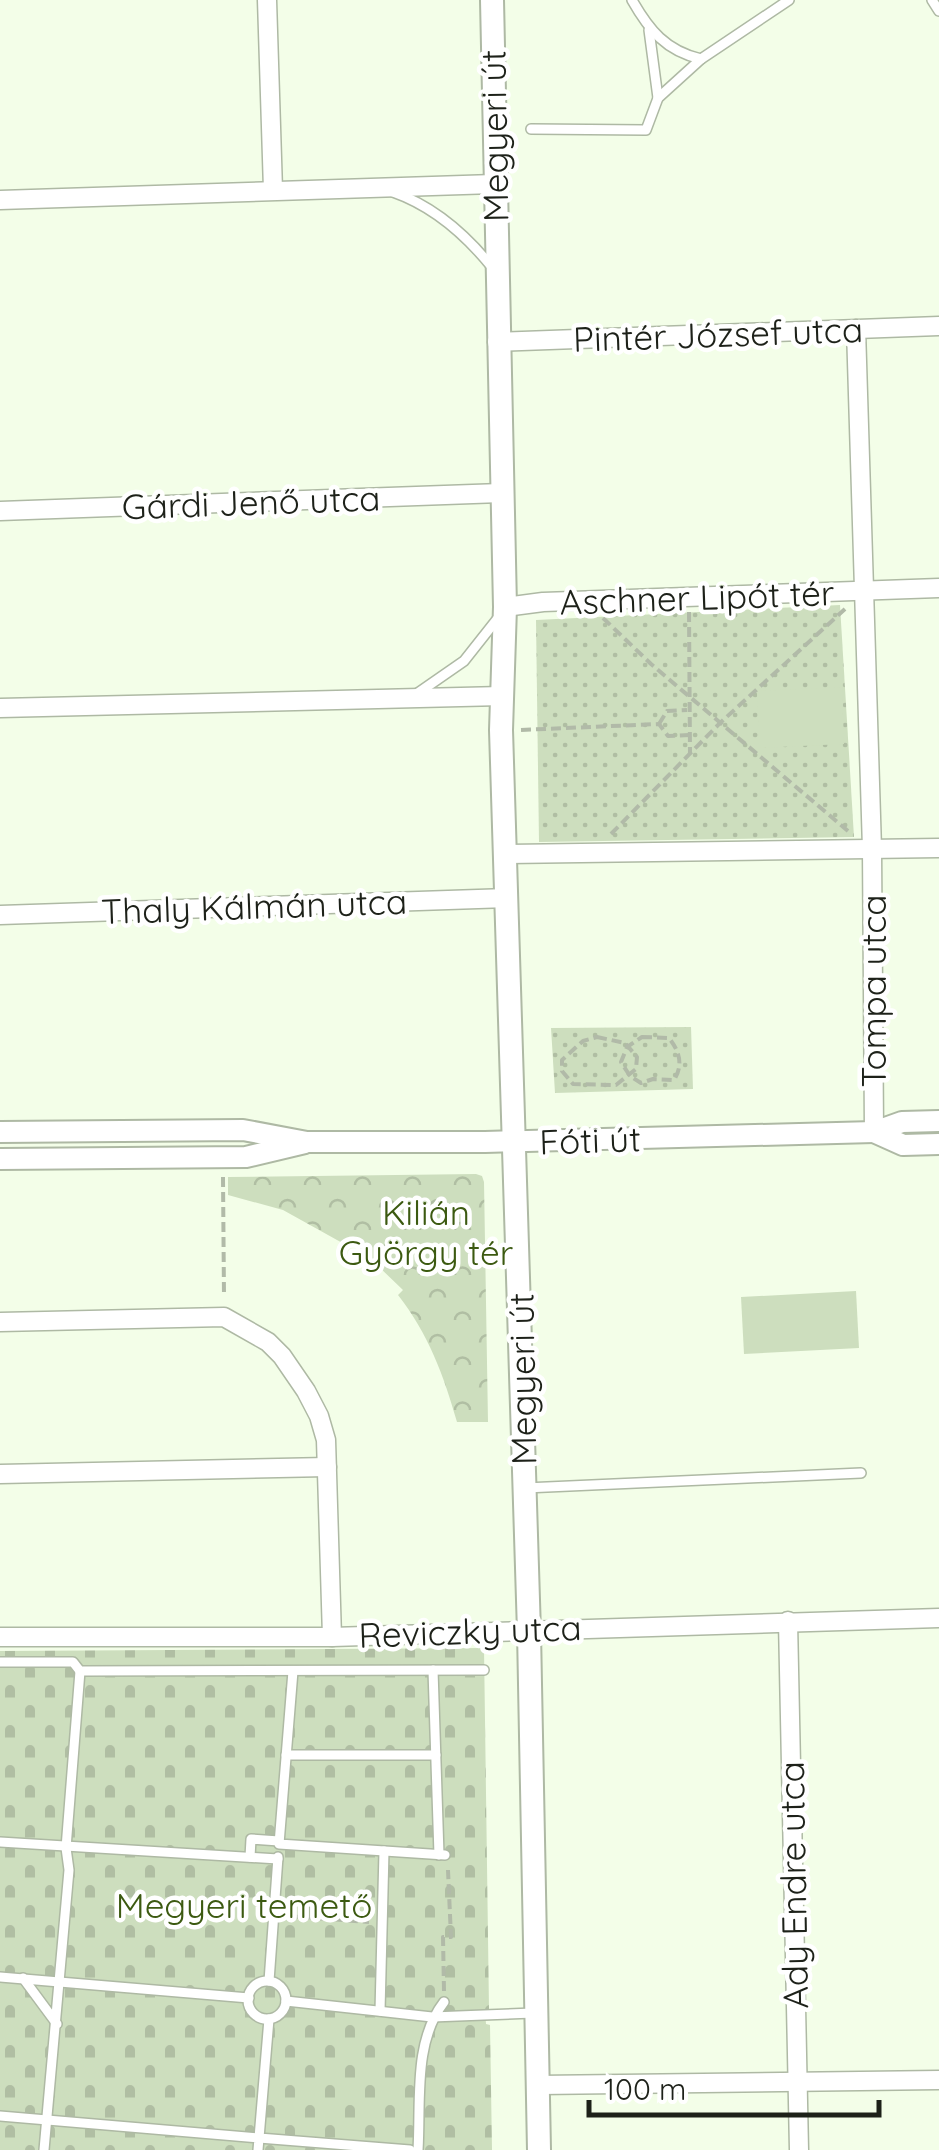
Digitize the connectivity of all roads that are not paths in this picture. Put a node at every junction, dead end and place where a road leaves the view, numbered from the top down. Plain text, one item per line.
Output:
1 (266, 0) edge
2 (492, 0) edge
3 (632, 0) edge
4 (790, 0) edge
5 (932, 0) edge
6 (939, 11) edge
7 (649, 30) junction
8 (701, 59) junction
9 (658, 98) junction
10 (531, 129) dead end
11 (494, 184) junction
12 (381, 187) junction
13 (273, 190) junction
14 (0, 200) edge
15 (497, 273) junction
16 (939, 326) edge
17 (856, 329) junction
18 (497, 342) junction
19 (502, 492) junction
20 (0, 511) edge
21 (939, 588) edge
22 (866, 592) junction
23 (504, 607) junction
24 (502, 696) junction
25 (412, 697) junction
26 (0, 708) edge
27 (939, 848) edge
28 (872, 849) junction
29 (506, 854) junction
30 (508, 898) junction
31 (0, 915) edge
32 (939, 1121) edge
33 (0, 1132) edge
34 (874, 1132) junction
35 (307, 1142) junction
36 (516, 1142) junction
37 (939, 1144) edge
38 (0, 1160) edge
39 (0, 1322) edge
40 (327, 1467) junction
41 (862, 1473) dead end
42 (0, 1474) edge
43 (524, 1488) junction
44 (939, 1618) edge
45 (788, 1620) junction
46 (529, 1632) junction
47 (332, 1636) junction
48 (0, 1637) edge
49 (0, 1662) edge
50 (433, 1670) junction
51 (484, 1670) dead end
52 (80, 1671) junction
53 (292, 1671) junction
54 (286, 1754) junction
55 (436, 1755) junction
56 (0, 1842) edge
57 (279, 1842) junction
58 (66, 1848) junction
59 (384, 1851) junction
60 (250, 1857) junction
61 (278, 1859) junction
62 (0, 1976) edge
63 (23, 1978) junction
64 (269, 1981) junction
65 (60, 1982) junction
66 (249, 1998) junction
67 (286, 2001) junction
68 (444, 2002) road end
69 (380, 2011) junction
70 (536, 2012) junction
71 (432, 2017) junction
72 (268, 2018) junction
73 (56, 2024) junction
74 (939, 2080) edge
75 (797, 2081) junction
76 (540, 2086) junction
77 (0, 2116) edge
78 (46, 2122) junction
79 (259, 2138) junction
80 (44, 2150) edge
81 (258, 2150) edge
82 (410, 2150) edge
83 (418, 2150) edge
84 (540, 2150) edge
85 (799, 2150) edge

1 - 13 street
2 - 11 main road, Megyeri út
3 - 7 lane
4 - 8 lane
5 - 6 lane
7 - 8 lane
7 - 9 lane
8 - 9 lane
9 - 10 lane
11 - 12 street
11 - 15 main road, Megyeri út
12 - 13 street
12 - 15 lane
13 - 14 street
15 - 18 main road, Megyeri út
16 - 17 street, Pintér József utca
17 - 18 street, Pintér József utca
17 - 22 street
18 - 19 main road, Megyeri út
19 - 20 street, Gárdi Jenő utca
19 - 23 main road, Megyeri út
21 - 22 street
22 - 23 street, Aschner Lipót tér
22 - 28 street, Aschner Lipót tér
23 - 24 main road, Megyeri út
23 - 25 lane
24 - 25 street
24 - 29 main road, Megyeri út
25 - 26 street
27 - 28 street
28 - 29 street
28 - 34 street, Tompa utca
29 - 30 main road, Megyeri út
30 - 31 street, Thaly Kálmán utca
30 - 36 main road, Megyeri út
32 - 34 street, Fóti út
33 - 35 street, Fóti út
34 - 36 street, Fóti út
34 - 37 street, Fóti út
35 - 36 street, Fóti út
35 - 38 street, Fóti út
36 - 43 main road, Megyeri út
39 - 40 street
40 - 42 street
40 - 47 street
41 - 43 lane
43 - 46 main road, Megyeri út
44 - 45 street, Reviczky utca
45 - 46 street, Reviczky utca
45 - 75 street, Ady Endre utca
46 - 47 street, Reviczky utca
46 - 70 main road, Megyeri út
47 - 48 street, Reviczky utca
49 - 52 lane
50 - 51 lane
50 - 53 lane
50 - 55 lane
52 - 53 lane
52 - 58 lane
53 - 54 lane
54 - 55 lane
54 - 57 lane
55 - 59 lane
56 - 58 lane
57 - 59 lane
57 - 60 lane
57 - 61 lane
58 - 60 lane
58 - 65 lane
59 - 69 lane
60 - 61 lane
61 - 64 lane
62 - 63 lane
63 - 65 lane
63 - 73 lane
64 - 66 lane
64 - 67 lane
65 - 66 lane
65 - 73 lane
66 - 72 lane
67 - 69 lane
67 - 72 lane
68 - 71 lane
69 - 71 lane
70 - 71 lane
70 - 76 main road, Megyeri út
71 - 83 lane
72 - 79 lane
73 - 78 lane
74 - 75 street
75 - 76 street
75 - 85 street, Ady Endre utca
76 - 84 main road, Megyeri út
77 - 78 lane
78 - 79 lane
78 - 80 lane
79 - 81 lane
79 - 82 lane

